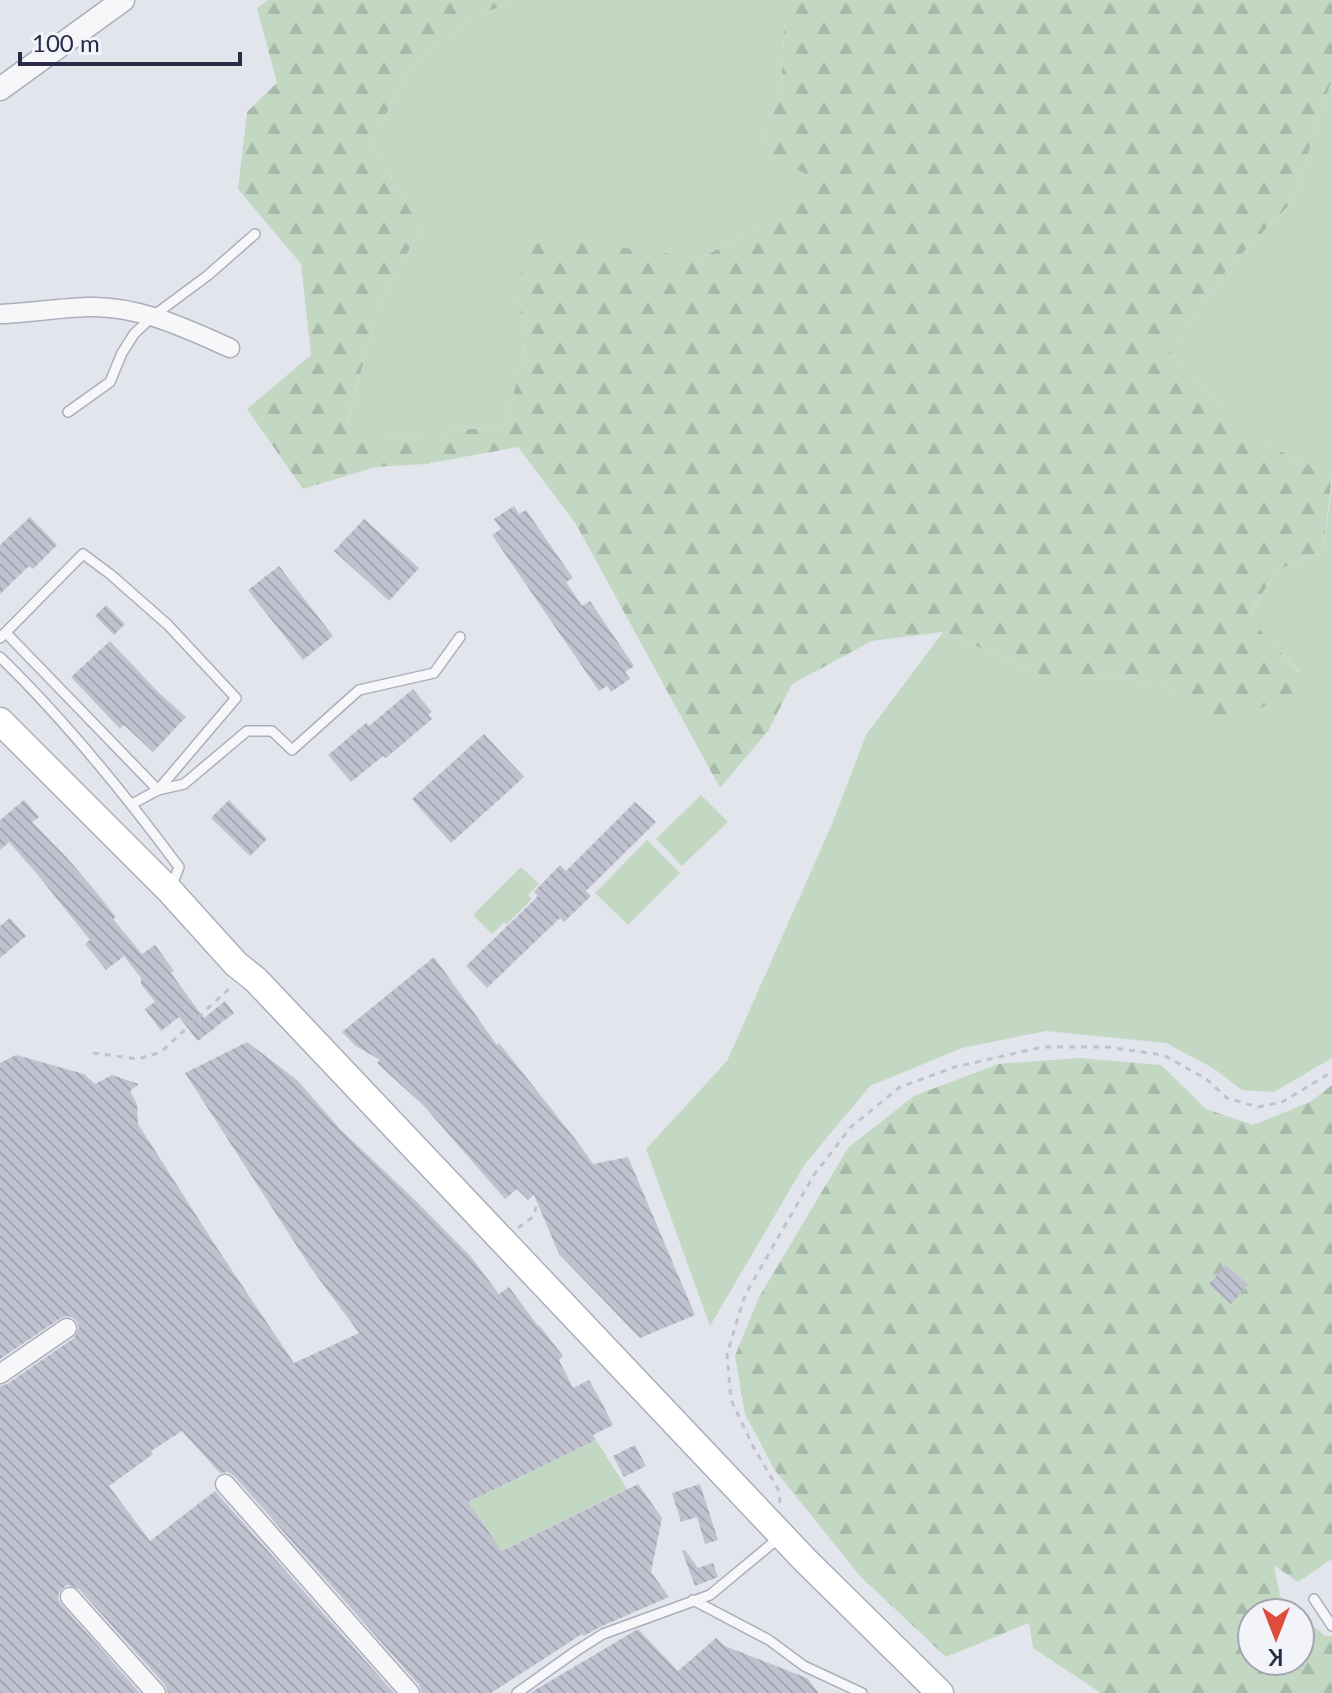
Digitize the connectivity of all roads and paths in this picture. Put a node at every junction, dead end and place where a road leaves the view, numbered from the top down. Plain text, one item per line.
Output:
1 (123, 0) edge
2 (0, 89) edge
3 (255, 234) dead end
4 (0, 314) edge
5 (153, 316) junction
6 (230, 348) dead end
7 (68, 412) dead end
8 (3, 636) edge
9 (460, 637) dead end
10 (0, 657) edge
11 (2, 727) edge
12 (158, 790) junction
13 (132, 804) junction
14 (170, 891) junction
15 (246, 972) junction
16 (93, 1053) dead end
17 (1332, 1072) edge
18 (537, 1202) dead end
19 (503, 1240) junction
20 (67, 1328) dead end
21 (0, 1374) edge
22 (225, 1484) dead end
23 (780, 1505) dead end
24 (783, 1535) junction
25 (70, 1597) dead end
26 (693, 1600) junction
27 (1316, 1602) edge
28 (1332, 1626) edge
29 (156, 1693) edge
30 (410, 1693) edge
31 (517, 1693) edge
32 (862, 1693) edge
33 (940, 1693) edge

1 - 2 street
3 - 5 lane
4 - 5 street
5 - 6 street
5 - 7 lane
8 - 12 lane
8 - 12 lane
9 - 12 lane
10 - 13 lane
11 - 14 main road
12 - 13 lane
13 - 14 lane
14 - 15 main road
15 - 16 path
15 - 19 main road
17 - 23 path
18 - 19 path
19 - 24 main road
20 - 21 street
22 - 30 street
24 - 26 lane
24 - 33 main road
25 - 29 street
26 - 31 lane
26 - 32 lane
27 - 28 lane

